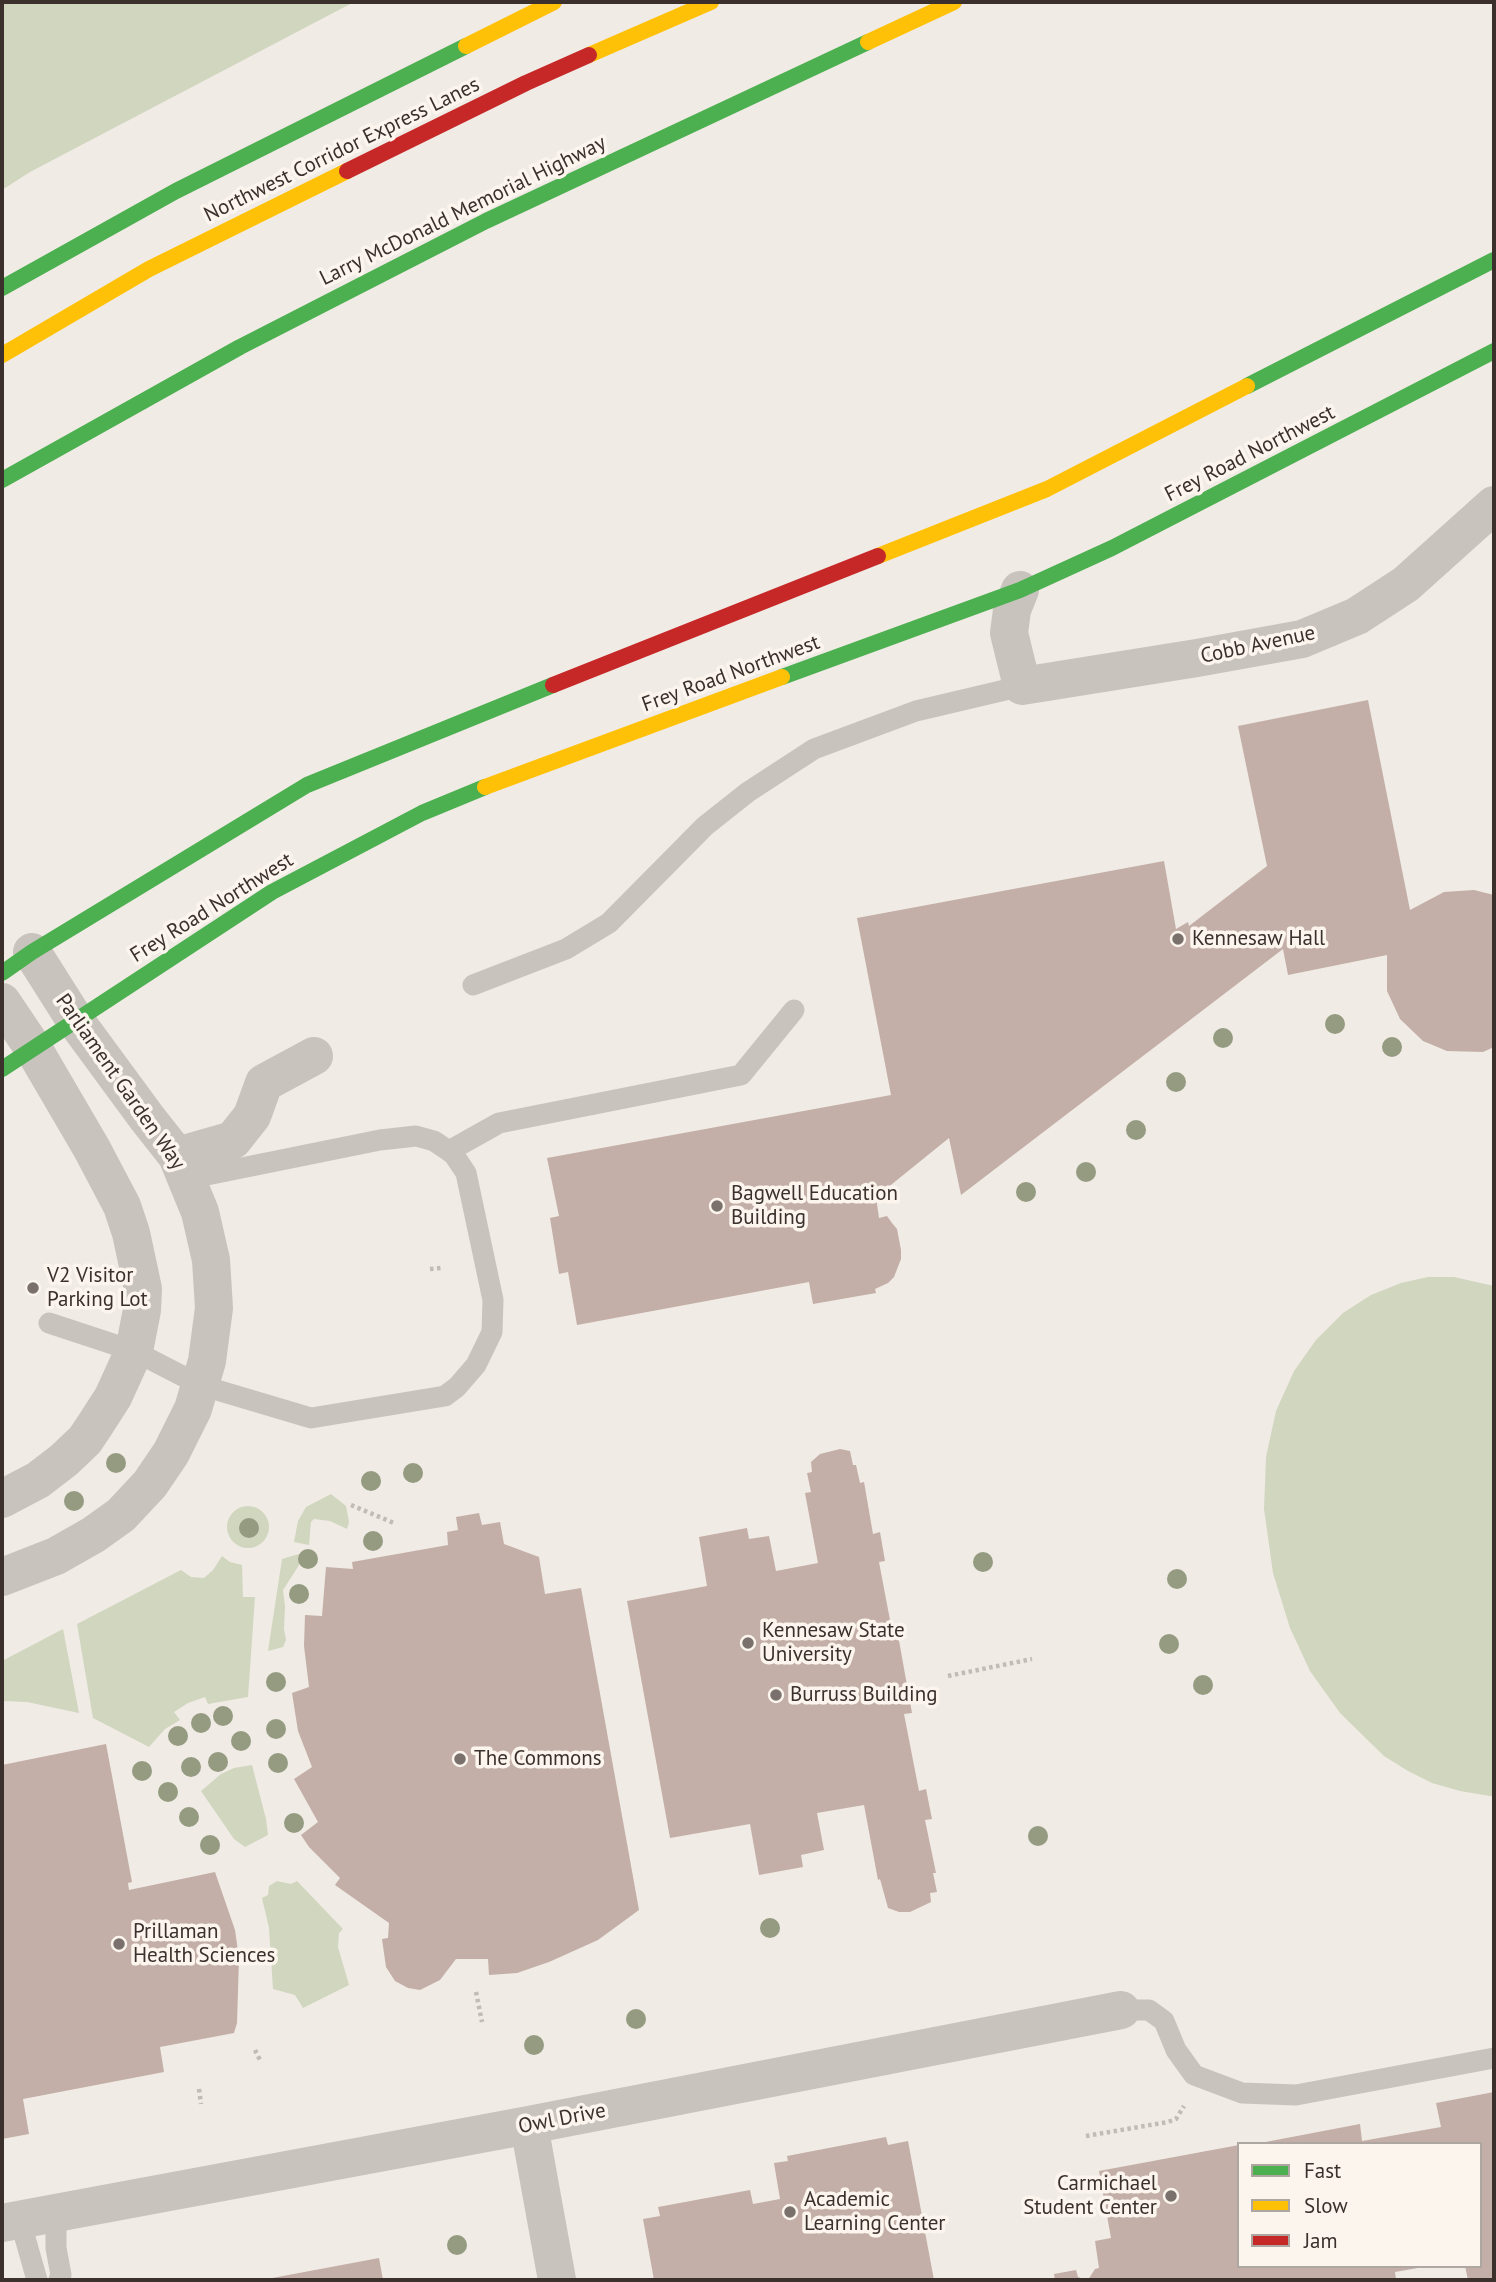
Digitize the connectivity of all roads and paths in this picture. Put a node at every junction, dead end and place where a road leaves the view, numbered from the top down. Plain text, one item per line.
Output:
1 (554, 2) edge
2 (711, 2) edge
3 (954, 2) edge
4 (1494, 260) edge
5 (2, 288) edge
6 (1494, 351) edge
7 (2, 355) edge
8 (2, 480) edge
9 (1494, 505) edge
10 (1020, 590) junction
11 (1022, 687) junction
12 (17, 963) edge
13 (473, 985) dead end
14 (2, 1002) edge
15 (794, 1010) dead end
16 (75, 1020) junction
17 (33, 1048) junction
18 (314, 1056) dead end
19 (2, 1069) edge
20 (449, 1151) junction
21 (182, 1168) junction
22 (440, 1268) dead end
23 (430, 1269) dead end
24 (49, 1324) dead end
25 (134, 1350) junction
26 (200, 1385) junction
27 (2, 1499) edge
28 (351, 1505) dead end
29 (394, 1523) dead end
30 (2, 1577) edge
31 (1032, 1659) dead end
32 (948, 1676) dead end
33 (476, 1992) dead end
34 (1121, 2010) joint
35 (482, 2022) dead end
36 (255, 2050) dead end
37 (1494, 2058) edge
38 (260, 2060) dead end
39 (199, 2089) dead end
40 (201, 2104) dead end
41 (1184, 2106) dead end
42 (529, 2125) junction
43 (1086, 2136) dead end
44 (26, 2219) edge
45 (37, 2280) edge
46 (59, 2280) edge
47 (557, 2280) edge

1 - 5 main road
2 - 7 main road, Northwest Corridor Express Lanes
3 - 8 main road, Larry McDonald Memorial Highway
4 - 12 main road
6 - 10 main road, Frey Road Northwest
9 - 11 street, Cobb Avenue
10 - 11 street
10 - 16 main road, Frey Road Northwest
11 - 13 lane
12 - 16 street, Parliament Garden Way
14 - 17 street
15 - 20 lane
16 - 17 main road, Frey Road Northwest
16 - 21 street, Parliament Garden Way
17 - 19 main road, Frey Road Northwest
17 - 25 street
18 - 21 street
20 - 21 lane
20 - 26 lane
21 - 26 street, Parliament Garden Way
22 - 23 path
24 - 25 lane
25 - 26 lane
25 - 27 street
26 - 30 street, Parliament Garden Way
28 - 29 path
31 - 32 path
33 - 35 path
34 - 37 lane
34 - 42 street, Owl Drive
36 - 38 path
39 - 40 path
41 - 43 path
42 - 44 street, Owl Drive
42 - 47 street
44 - 45 lane
44 - 46 lane

